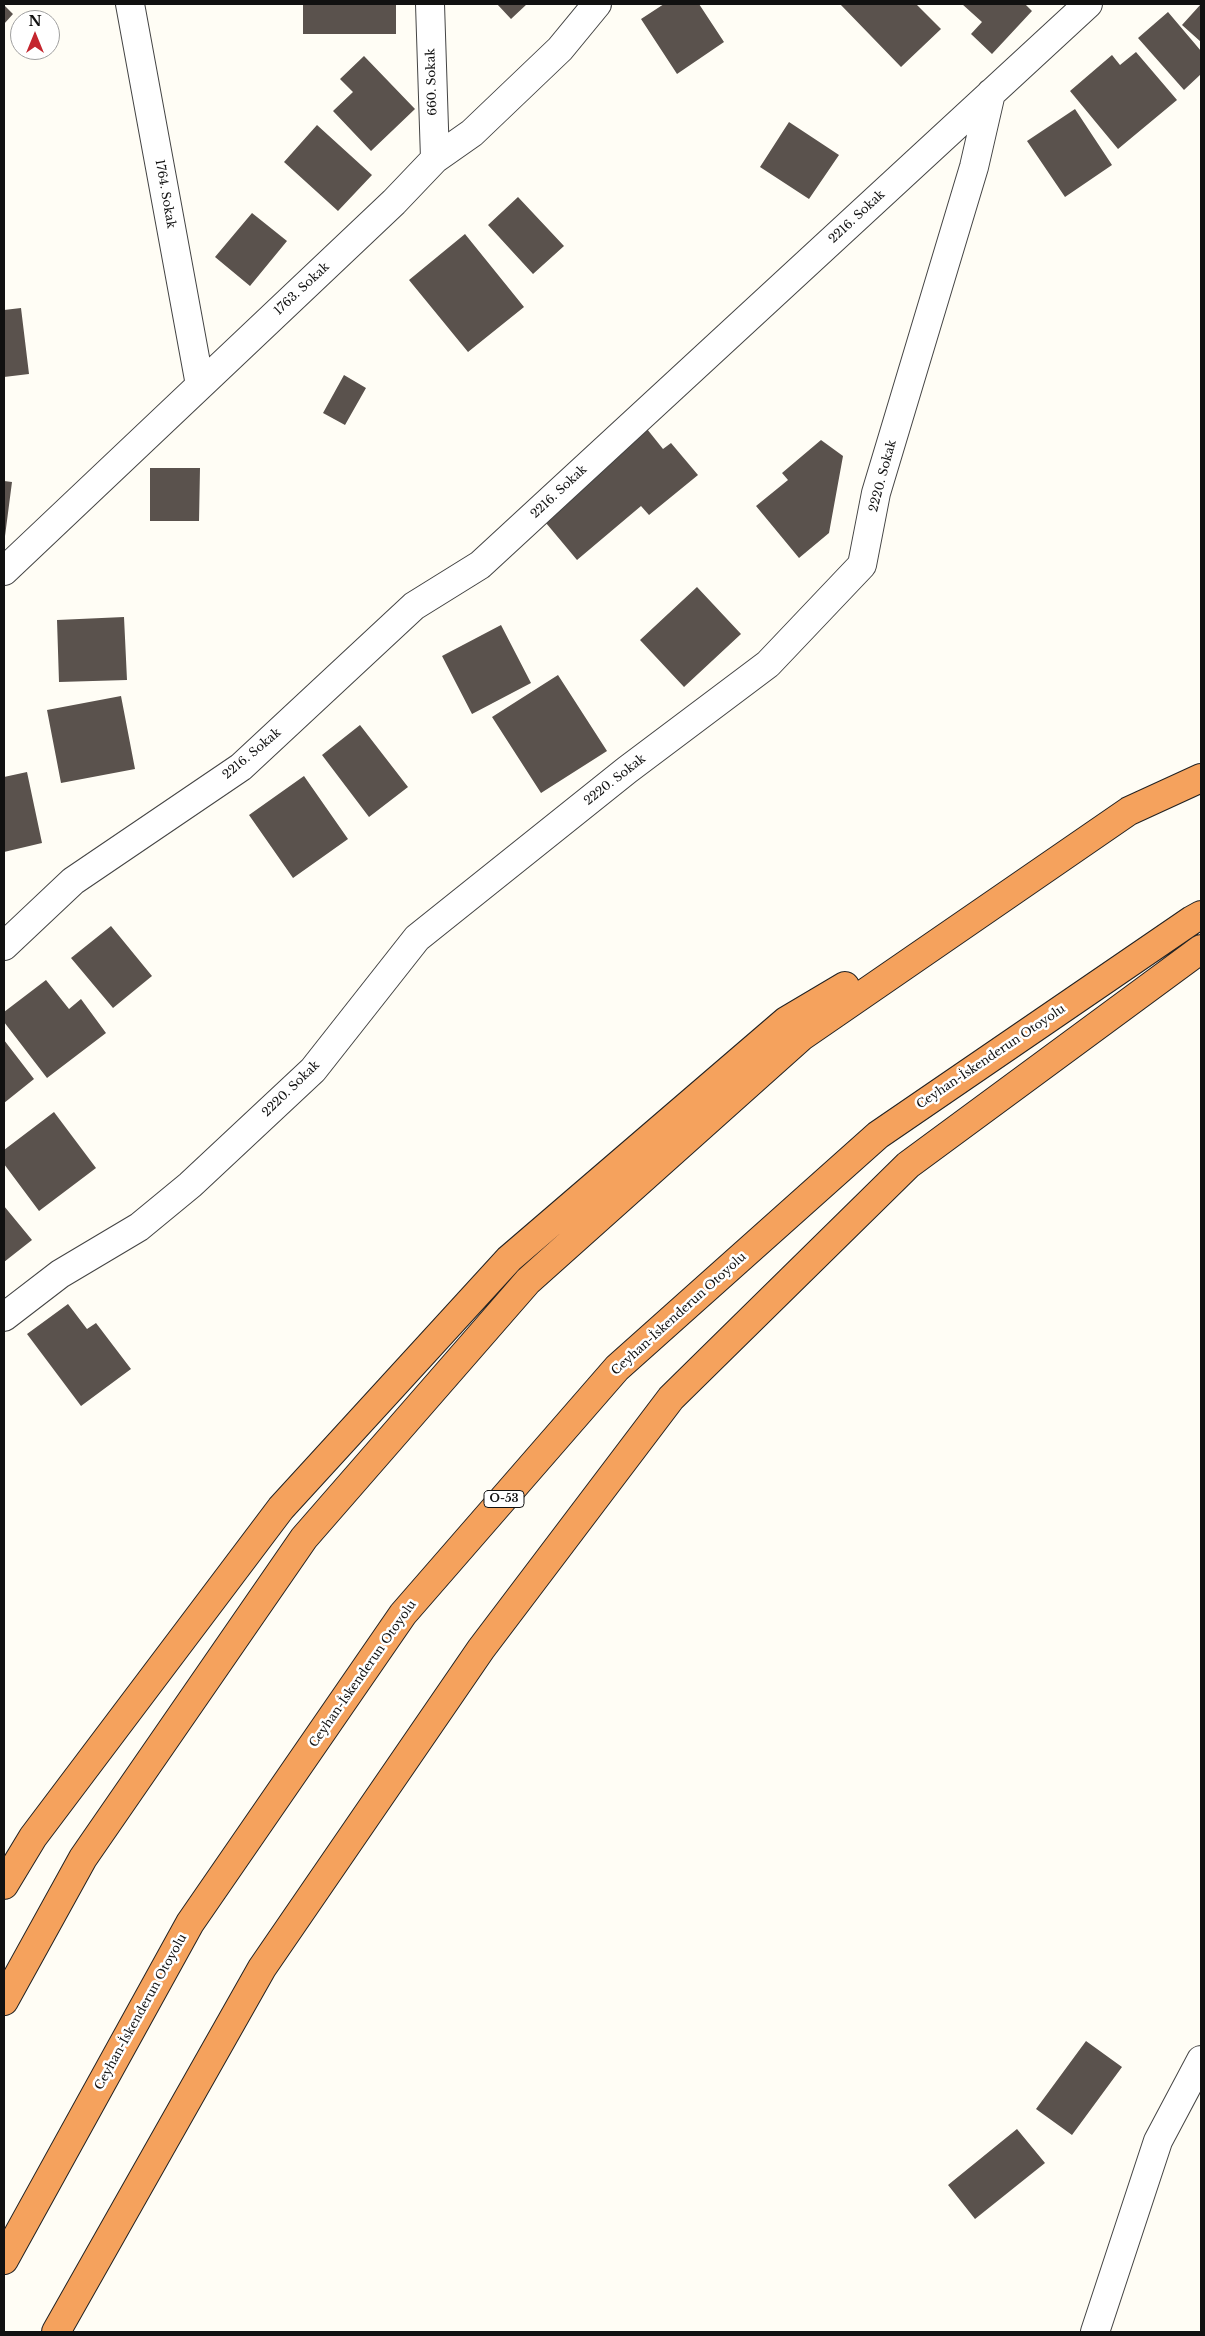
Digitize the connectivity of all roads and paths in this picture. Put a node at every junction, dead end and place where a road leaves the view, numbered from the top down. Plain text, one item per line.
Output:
1 (130, 4) edge
2 (430, 4) edge
3 (597, 4) edge
4 (1088, 4) edge
5 (992, 93) junction
6 (435, 159) junction
7 (200, 385) junction
8 (4, 572) edge
9 (1201, 778) edge
10 (1129, 811) junction
11 (1201, 915) edge
12 (4, 946) edge
13 (1201, 949) edge
14 (4, 1317) edge
15 (4, 1885) edge
16 (4, 2001) edge
17 (1201, 2060) edge
18 (4, 2260) edge
19 (56, 2332) edge
20 (1095, 2332) edge

1 - 7 street, 1764. Sokak
2 - 6 street, 660. Sokak
3 - 6 street, 1763. Sokak
4 - 5 street, 2216. Sokak
5 - 12 street, 2216. Sokak
5 - 14 street, 2220. Sokak
6 - 7 street, 1763. Sokak
7 - 8 street, 1763. Sokak
9 - 10 highway
10 - 15 highway
10 - 16 highway
11 - 18 highway, Ceyhan-İskenderun Otoyolu / O-53
13 - 19 highway
17 - 20 street

